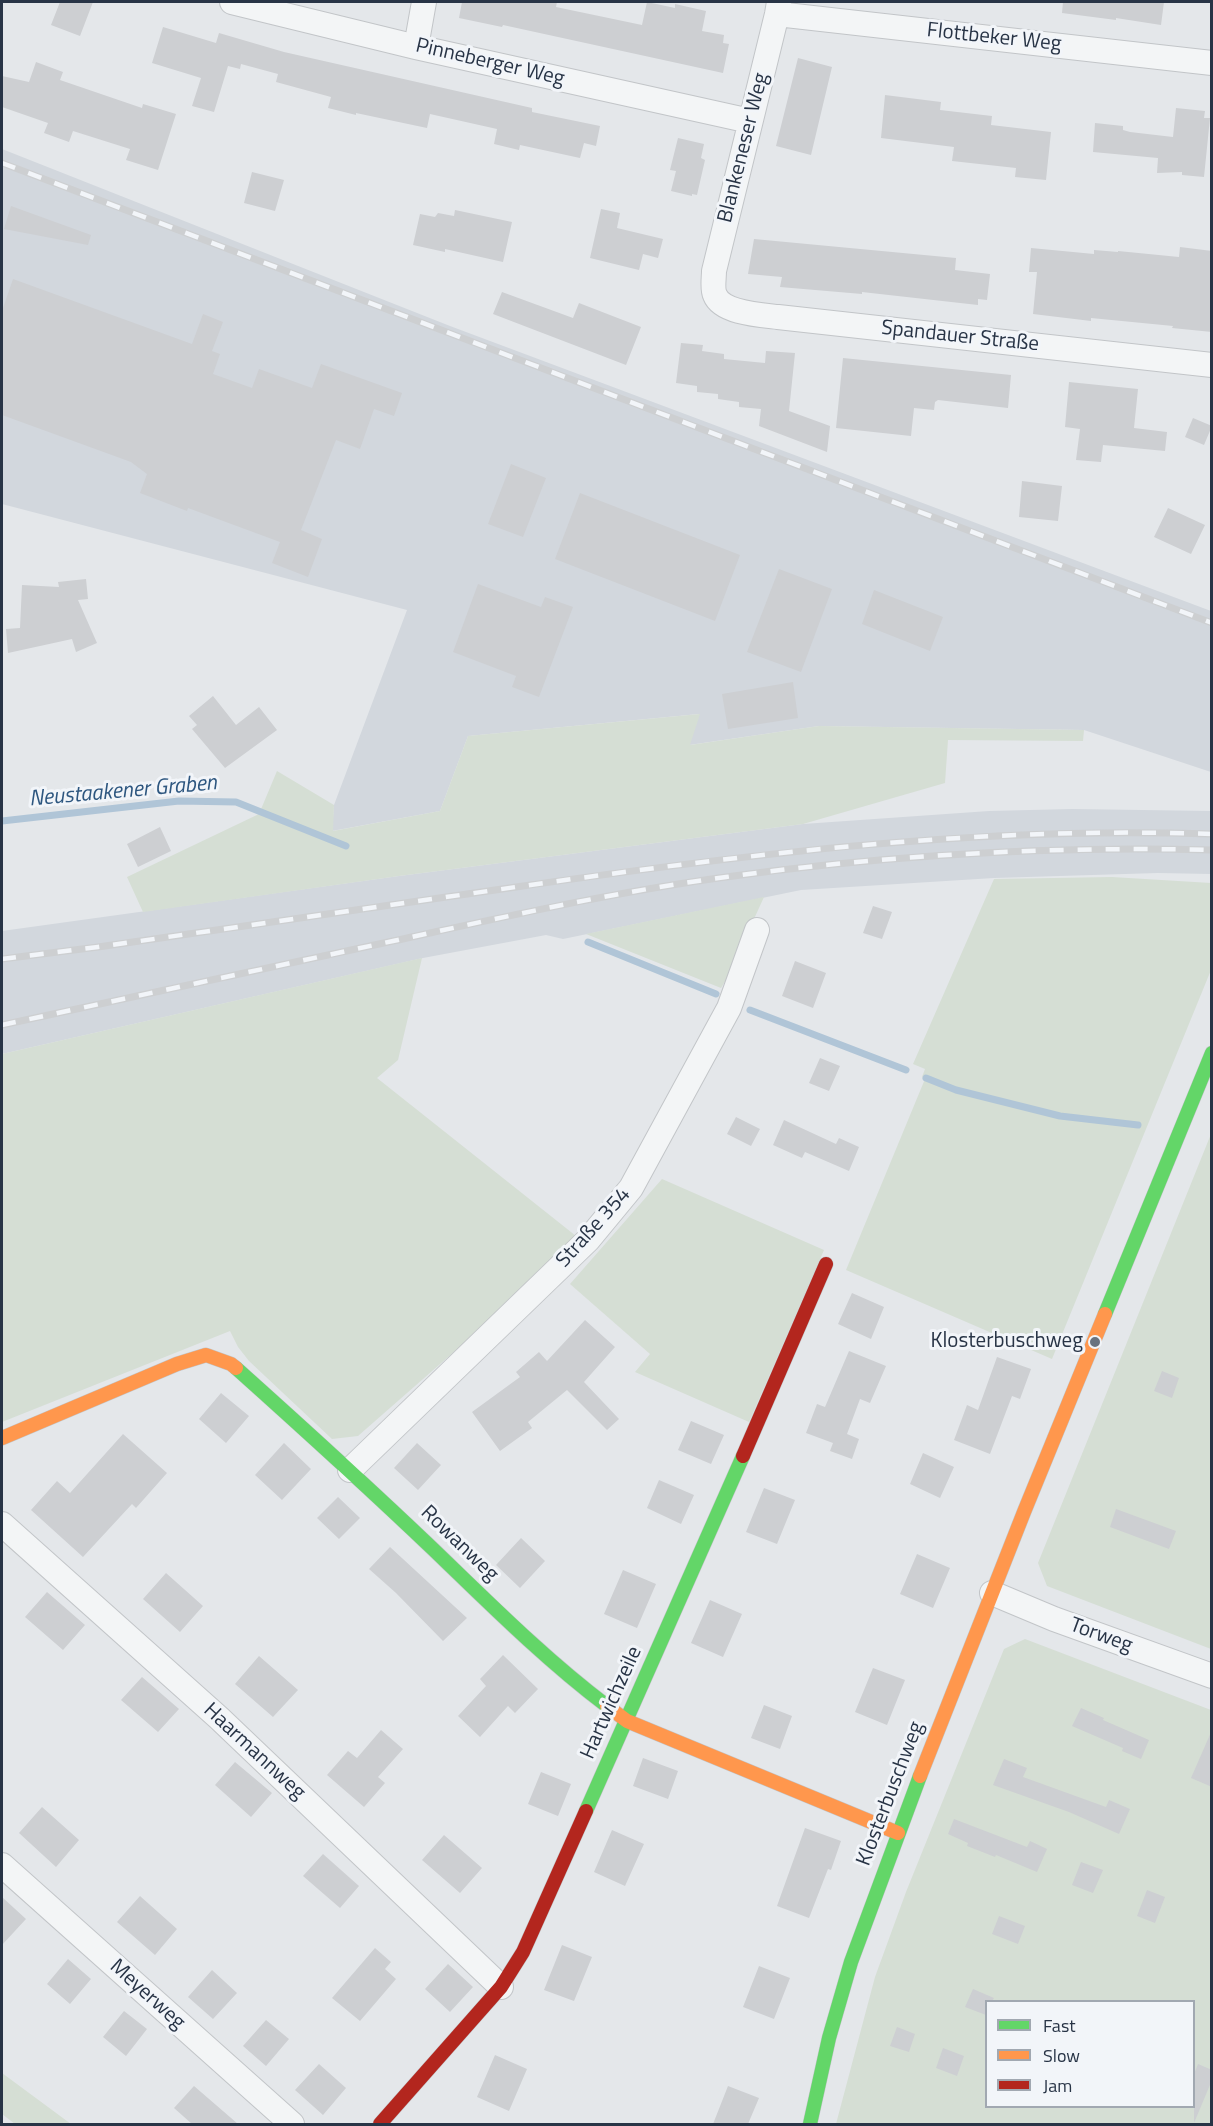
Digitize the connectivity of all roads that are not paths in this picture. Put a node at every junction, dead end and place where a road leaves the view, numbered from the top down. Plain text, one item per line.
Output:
1 (232, 2) edge
2 (424, 2) edge
3 (778, 8) edge
4 (416, 47) junction
5 (1212, 63) edge
6 (750, 121) junction
7 (714, 295) joint
8 (1212, 365) edge
9 (757, 930) dead end
10 (1212, 1053) edge
11 (826, 1264) dead end
12 (2, 1438) edge
13 (351, 1470) junction
14 (2, 1524) edge
15 (992, 1593) junction
16 (1212, 1676) edge
17 (627, 1721) junction
18 (898, 1833) junction
19 (2, 1865) edge
20 (501, 1987) junction
21 (292, 2124) edge
22 (380, 2124) edge
23 (810, 2124) edge

1 - 4 street, Pinneberger Weg
2 - 4 street
3 - 5 street, Flottbeker Weg
3 - 6 street, Blankeneser Weg
4 - 6 street, Pinneberger Weg
6 - 7 street, Blankeneser Weg
7 - 8 street, Spandauer Straße
9 - 13 street, Straße 354
10 - 15 street, Klosterbuschweg
11 - 17 street, Hartwichzeile
12 - 13 street, Rowanweg
13 - 17 street, Rowanweg
14 - 20 street, Haarmannweg
15 - 16 street, Torweg
15 - 18 street, Klosterbuschweg
17 - 18 street, Rowanweg
17 - 20 street, Hartwichzeile
18 - 23 street, Klosterbuschweg
19 - 21 street, Meyerweg
20 - 22 street, Hartwichzeile

